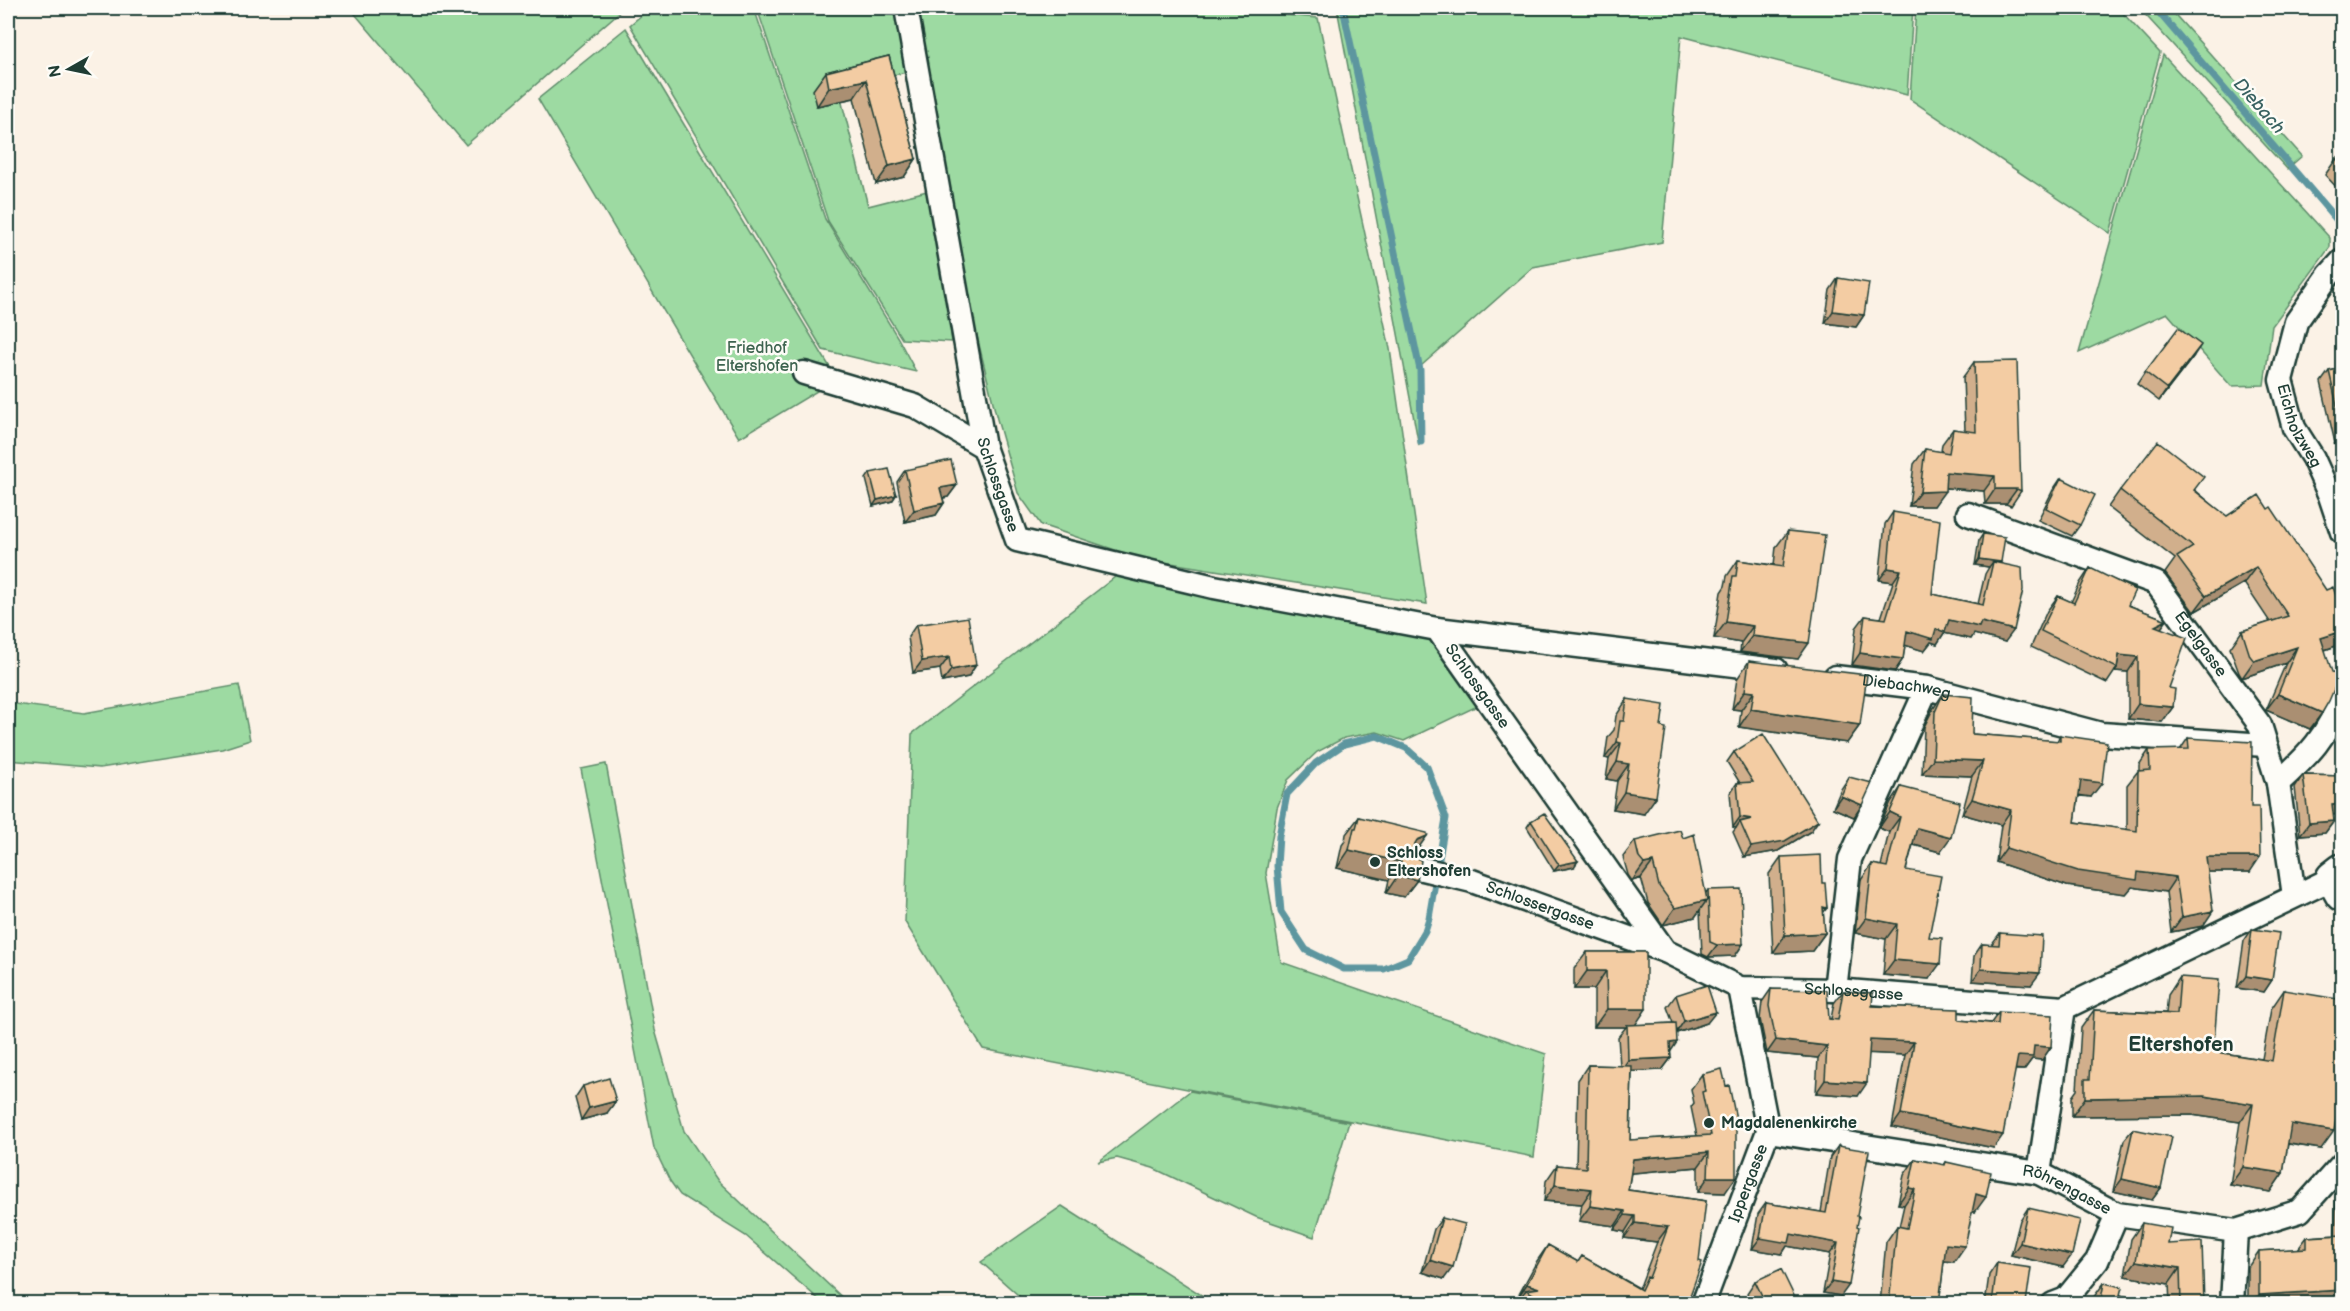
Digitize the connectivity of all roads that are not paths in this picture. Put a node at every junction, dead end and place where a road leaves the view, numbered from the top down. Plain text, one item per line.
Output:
1 (906, 8) edge
2 (2343, 261) edge
3 (804, 373) dead end
4 (984, 447) junction
5 (1968, 514) dead end
6 (2343, 532) edge
7 (1437, 629) junction
8 (1927, 688) junction
9 (2343, 695) edge
10 (2265, 745) junction
11 (2278, 783) junction
12 (1421, 868) edge
13 (2339, 881) edge
14 (2294, 896) junction
15 (1665, 951) junction
16 (1740, 988) junction
17 (1836, 990) junction
18 (2064, 1008) junction
19 (1768, 1131) junction
20 (2343, 1164) edge
21 (2039, 1173) junction
22 (2117, 1214) junction
23 (2236, 1231) junction
24 (1703, 1304) edge
25 (2053, 1304) edge
26 (2232, 1304) edge

1 - 4 street, Schlossgasse
2 - 6 street, Eichholzweg
3 - 4 street
4 - 7 street, Schlossgasse
5 - 10 street, Egelgasse
7 - 8 street, Diebachweg
7 - 15 street, Schlossgasse
8 - 10 street, Diebachweg
8 - 17 street
9 - 11 street
10 - 11 street, Egelgasse
11 - 14 street, Egelgasse
12 - 15 street, Schlossergasse
13 - 14 street
14 - 18 street
15 - 16 street, Schlossgasse
16 - 17 street, Schlossgasse
16 - 19 street, Ippergasse
17 - 18 street, Schlossgasse
18 - 21 street
19 - 21 street, Röhrengasse
19 - 24 street, Ippergasse
20 - 23 street, Röhrengasse
21 - 22 street, Röhrengasse
22 - 23 street, Röhrengasse
22 - 25 street
23 - 26 street

